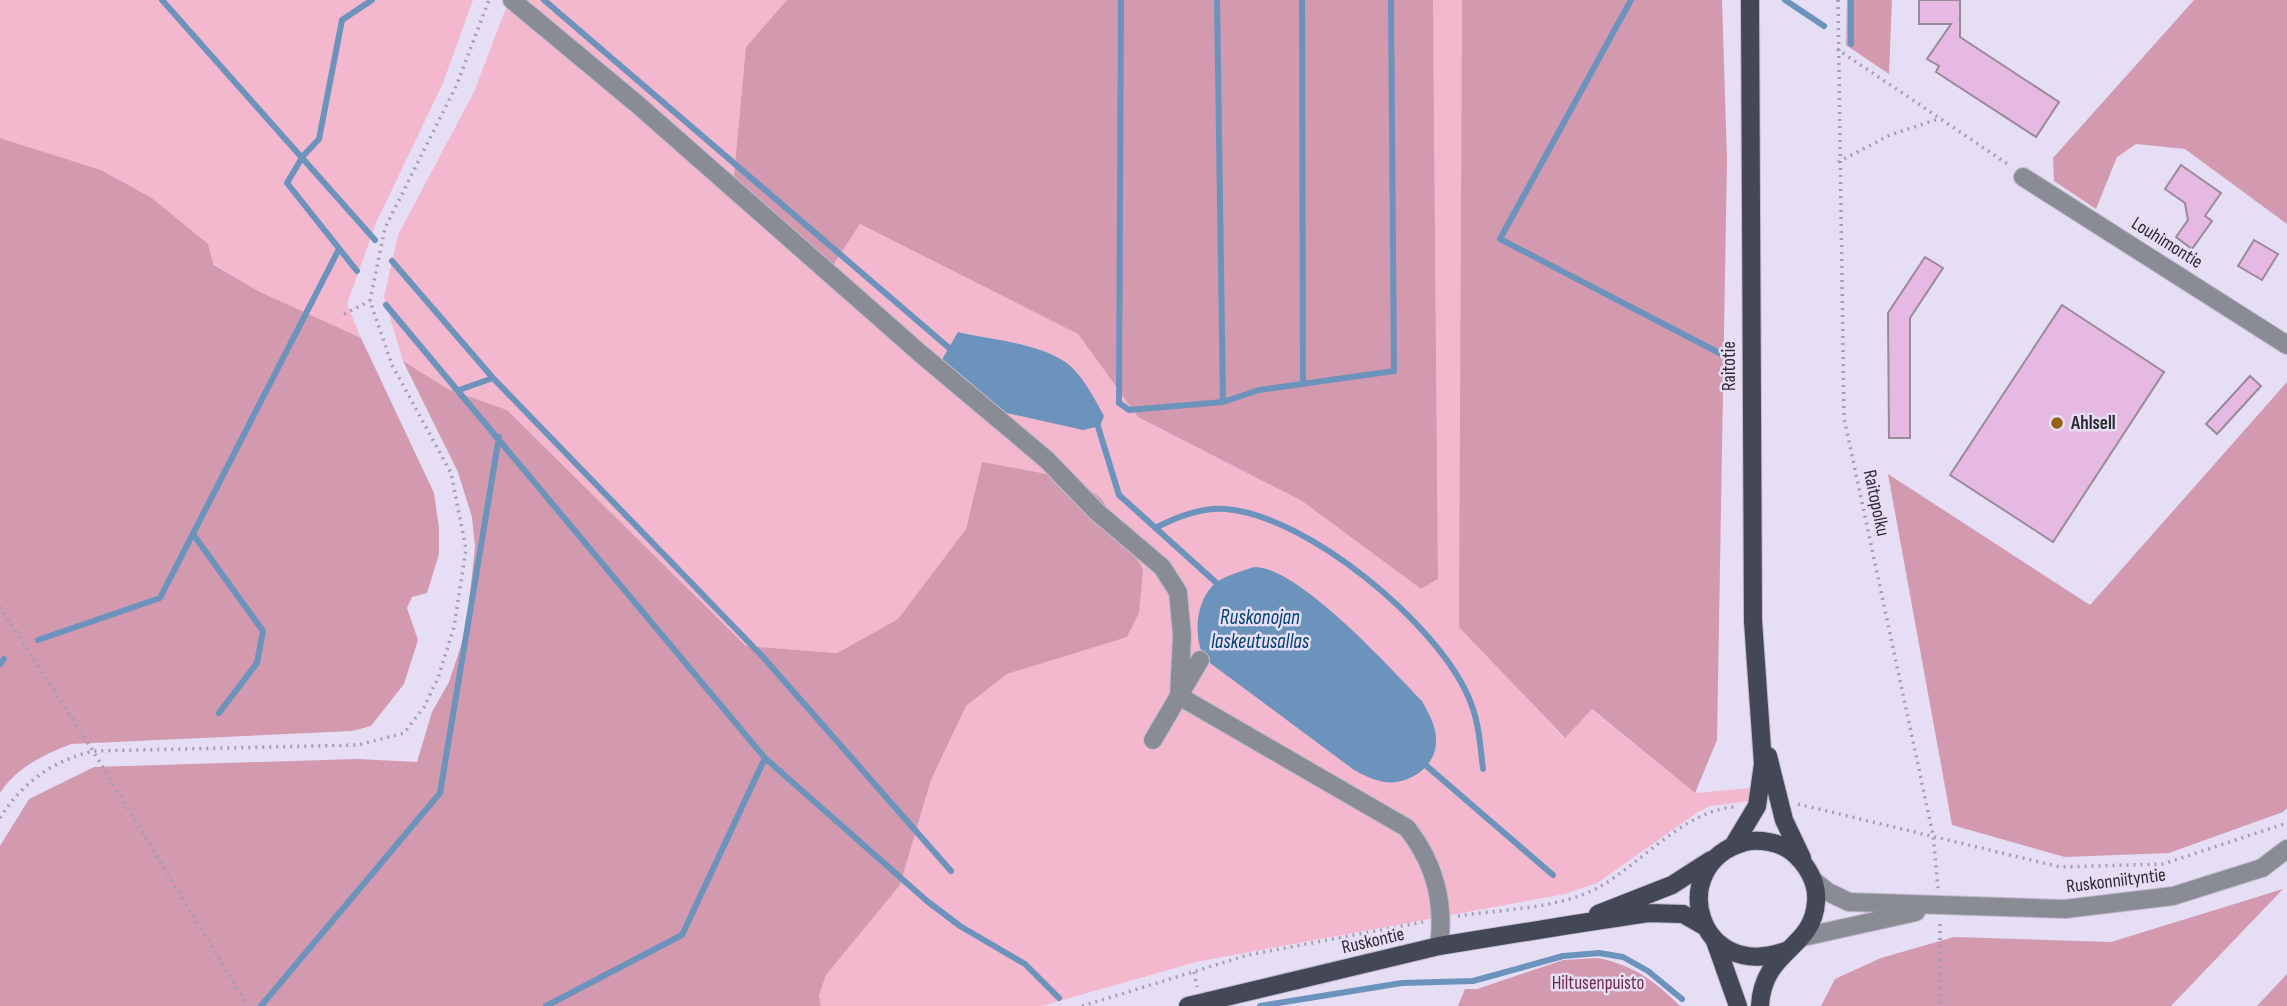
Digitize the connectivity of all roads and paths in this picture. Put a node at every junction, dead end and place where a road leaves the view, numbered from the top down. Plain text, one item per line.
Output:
1 (489, 0) edge
2 (512, 0) edge
3 (1749, 0) edge
4 (1838, 0) edge
5 (1837, 49) junction
6 (1941, 118) junction
7 (1838, 162) junction
8 (2023, 177) joint
9 (370, 301) junction
10 (344, 314) dead end
11 (2287, 345) edge
12 (0, 607) edge
13 (1200, 660) dead end
14 (1179, 696) junction
15 (1761, 732) junction
16 (1153, 740) dead end
17 (93, 751) junction
18 (1781, 805) junction
19 (0, 818) edge
20 (2287, 823) edge
21 (1933, 835) junction
22 (1733, 846) junction
23 (2287, 849) edge
24 (1717, 856) junction
25 (1804, 862) junction
26 (1813, 880) junction
27 (1940, 907) junction
28 (1569, 925) junction
29 (1704, 926) junction
30 (1803, 937) junction
31 (1715, 941) junction
32 (1439, 946) junction
33 (1788, 950) junction
34 (248, 1006) edge
35 (1188, 1006) edge
36 (1738, 1006) edge
37 (1760, 1006) edge
38 (1941, 1006) edge

1 - 9 path
2 - 14 street
3 - 15 main road, Raitotie
4 - 5 path, Raitopolku
5 - 6 path
5 - 7 path, Raitopolku
6 - 7 path
6 - 8 path
7 - 21 path, Raitopolku
8 - 11 street, Louhimontie
9 - 10 path
9 - 17 path
12 - 17 path
13 - 14 street
14 - 16 street
14 - 32 street
15 - 18 main road, Raitotie
15 - 22 main road, Raitotie
17 - 19 path
17 - 34 path
18 - 21 path
18 - 25 main road, Raitotie
20 - 21 path
21 - 27 path, Raitopolku
22 - 24 main road
22 - 25 main road
23 - 27 street, Ruskonniityntie
24 - 28 main road, Ruskontie
24 - 29 main road
25 - 26 main road
26 - 27 street, Ruskonniityntie
26 - 30 main road
27 - 30 street, Ruskonniityntie
27 - 38 path, Raitopolku
28 - 29 main road, Ruskontie
28 - 32 main road, Ruskontie
29 - 31 main road
30 - 33 main road
31 - 33 main road
31 - 36 main road
32 - 35 main road, Ruskontie
33 - 37 main road

